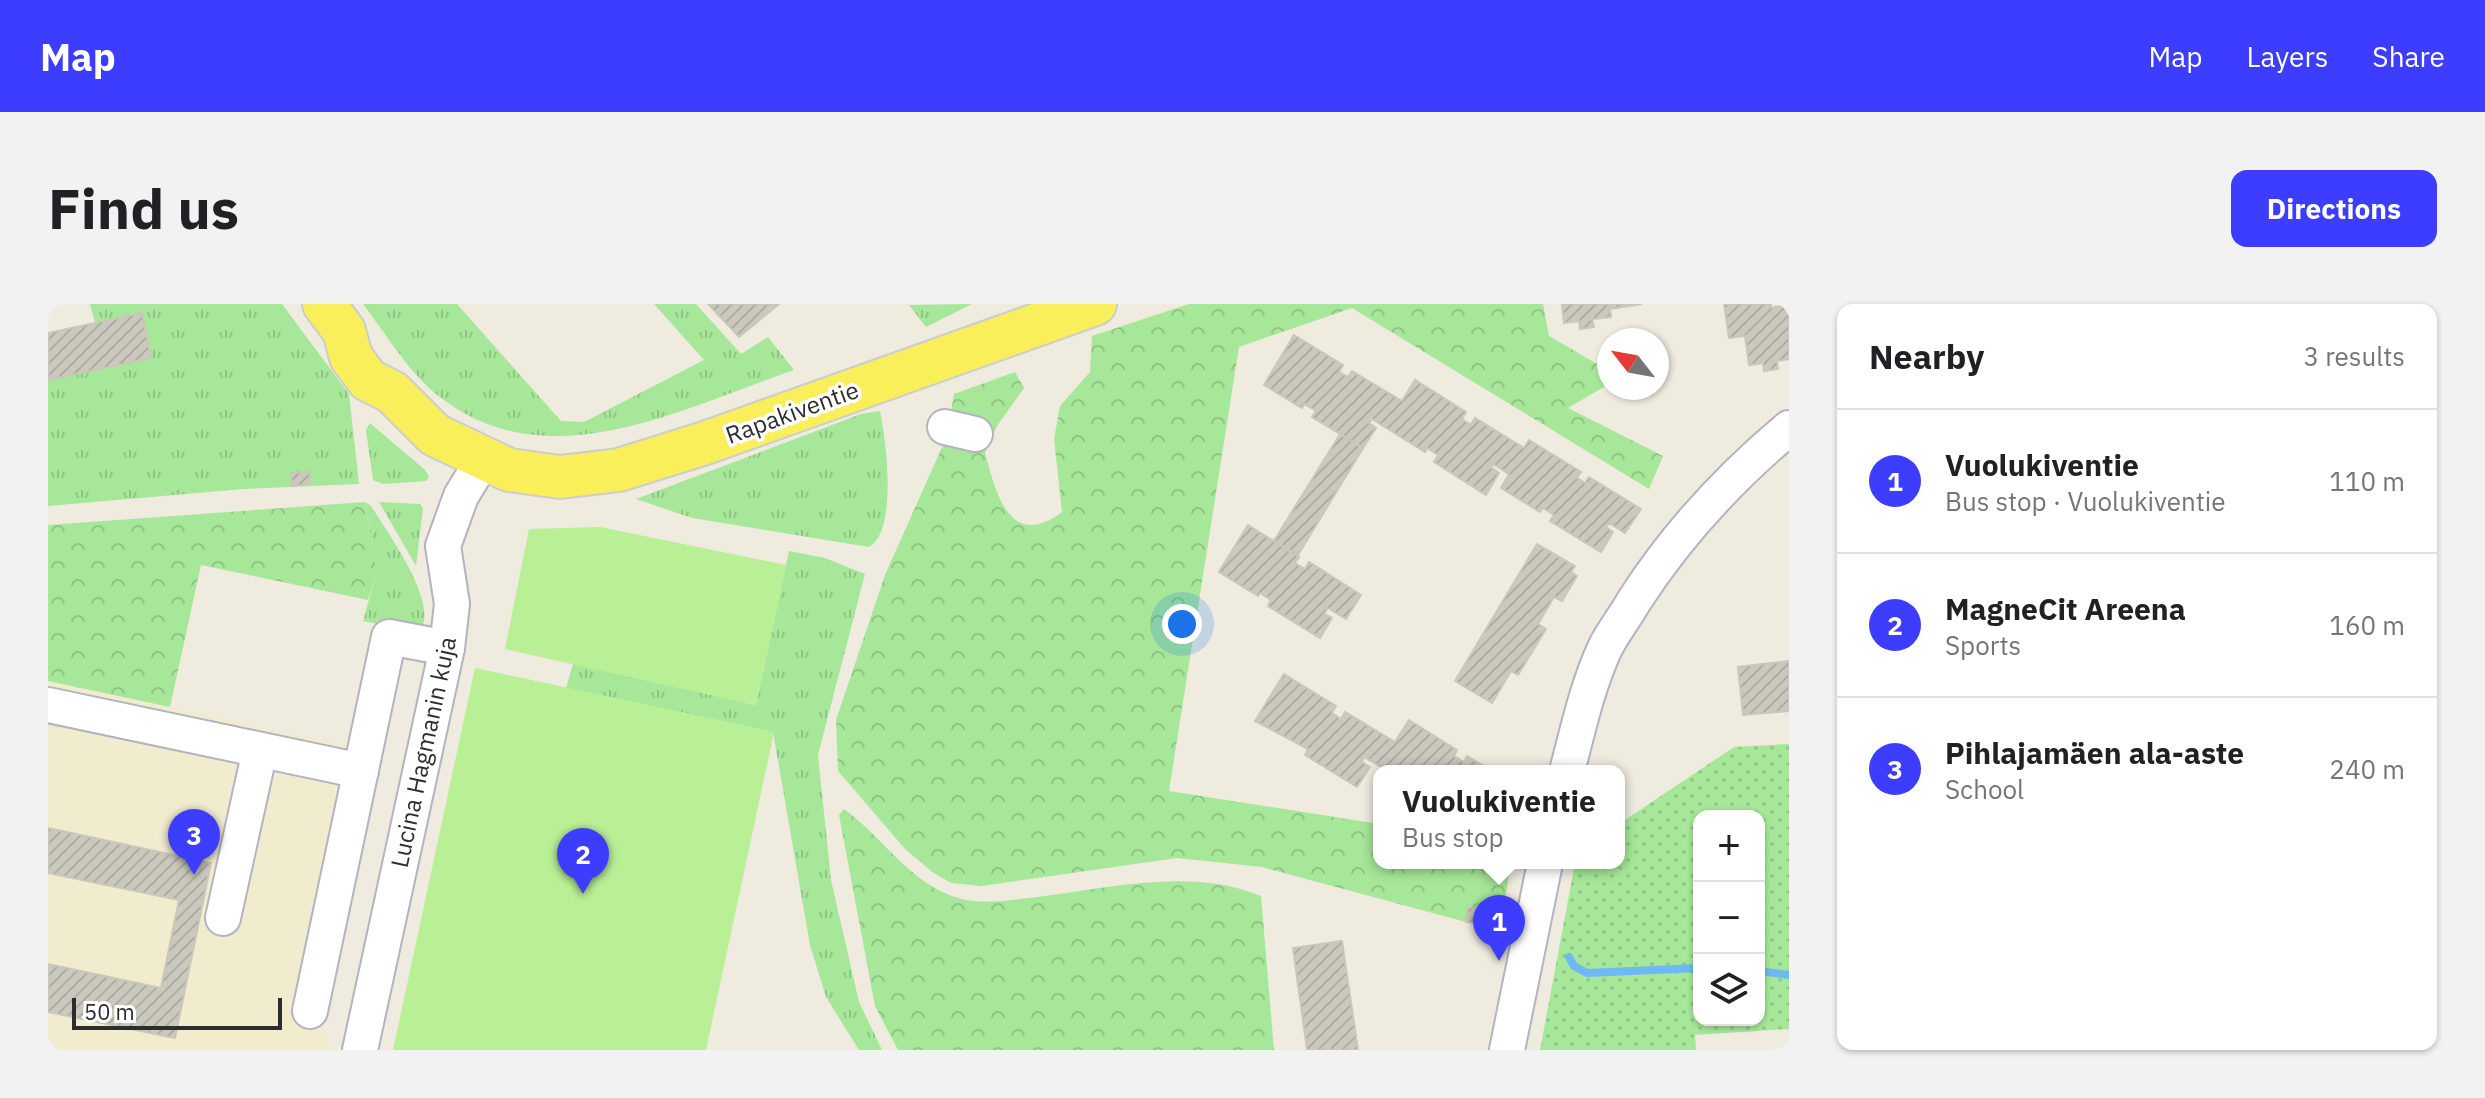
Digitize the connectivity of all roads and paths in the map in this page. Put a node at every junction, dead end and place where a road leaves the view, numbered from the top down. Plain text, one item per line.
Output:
1 (1095, 304) edge
2 (334, 318) edge
3 (1789, 428) edge
4 (483, 460) junction
5 (447, 648) junction
6 (48, 705) edge
7 (260, 750) junction
8 (1569, 765) edge
9 (361, 771) junction
10 (1544, 869) edge
11 (223, 918) dead end
12 (310, 1011) dead end
13 (360, 1050) edge
14 (1507, 1050) edge

1 - 4 main road, Rapakiventie
2 - 4 main road, Rapakiventie
3 - 8 street
4 - 5 street, Lucina Hagmanin kuja
5 - 9 street
5 - 13 street, Lucina Hagmanin kuja
6 - 7 street
7 - 9 street
7 - 11 street
9 - 12 street
10 - 14 street

